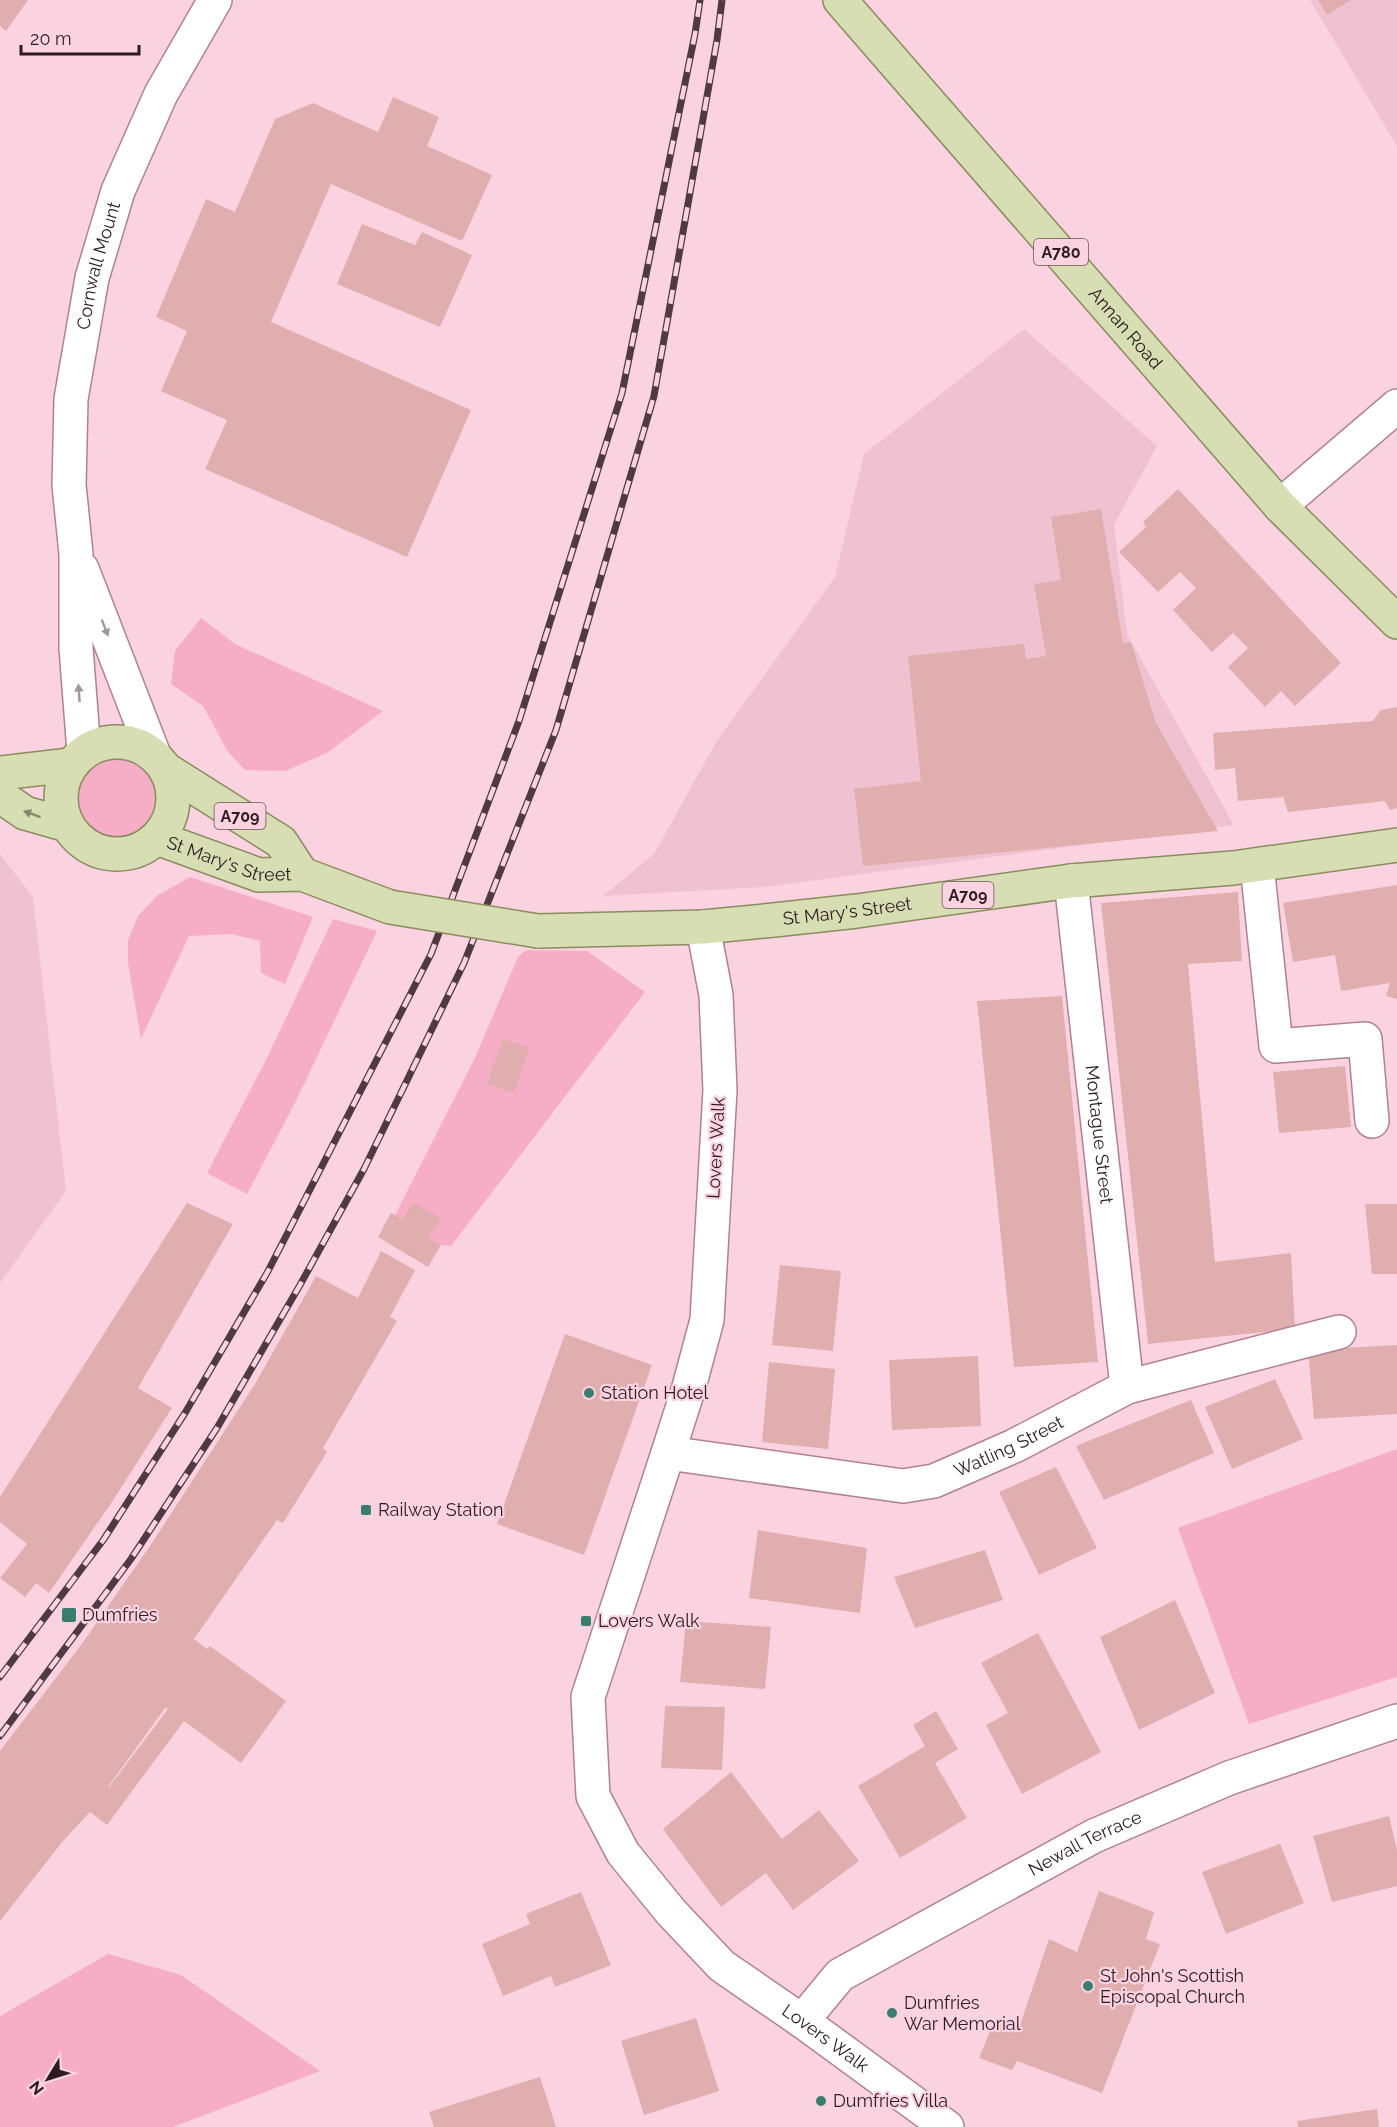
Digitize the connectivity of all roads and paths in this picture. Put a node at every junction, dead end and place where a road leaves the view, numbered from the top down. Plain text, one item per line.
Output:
1 (215, 0) edge
2 (840, 0) edge
3 (1397, 406) edge
4 (1280, 506) junction
5 (76, 554) junction
6 (1397, 622) edge
7 (77, 759) junction
8 (161, 763) junction
9 (0, 773) edge
10 (0, 796) edge
11 (67, 825) junction
12 (157, 838) junction
13 (1397, 845) edge
14 (1257, 865) junction
15 (302, 874) junction
16 (1071, 881) junction
17 (703, 927) junction
18 (1372, 1121) dead end
19 (1339, 1332) dead end
20 (1127, 1387) junction
21 (668, 1453) junction
22 (1397, 1721) edge
23 (802, 2021) junction
24 (947, 2127) edge

1 - 5 street, Cornwall Mount
2 - 4 main road, Annan Road / A780
3 - 4 street
4 - 6 main road, Annan Road / A780
7 -> 5 street, Cornwall Mount
5 -> 8 street, Cornwall Mount
7 - 8 main road
7 - 9 main road
7 - 11 main road
8 - 12 main road
8 - 15 main road, St Mary's Street / A709
11 -> 10 main road
11 - 12 main road
12 - 15 main road, St Mary's Street / A709
13 - 14 main road, St Mary's Street / A709
14 - 16 main road, St Mary's Street / A709
14 - 18 street
15 - 17 main road, St Mary's Street / A709, bridge
16 - 17 main road, St Mary's Street / A709
16 - 20 street, Montague Street
17 - 21 street, Lovers Walk
19 - 20 street, Watling Street
20 - 21 street, Watling Street
21 - 23 street, Lovers Walk
22 - 23 street, Newall Terrace
23 - 24 street, Lovers Walk

